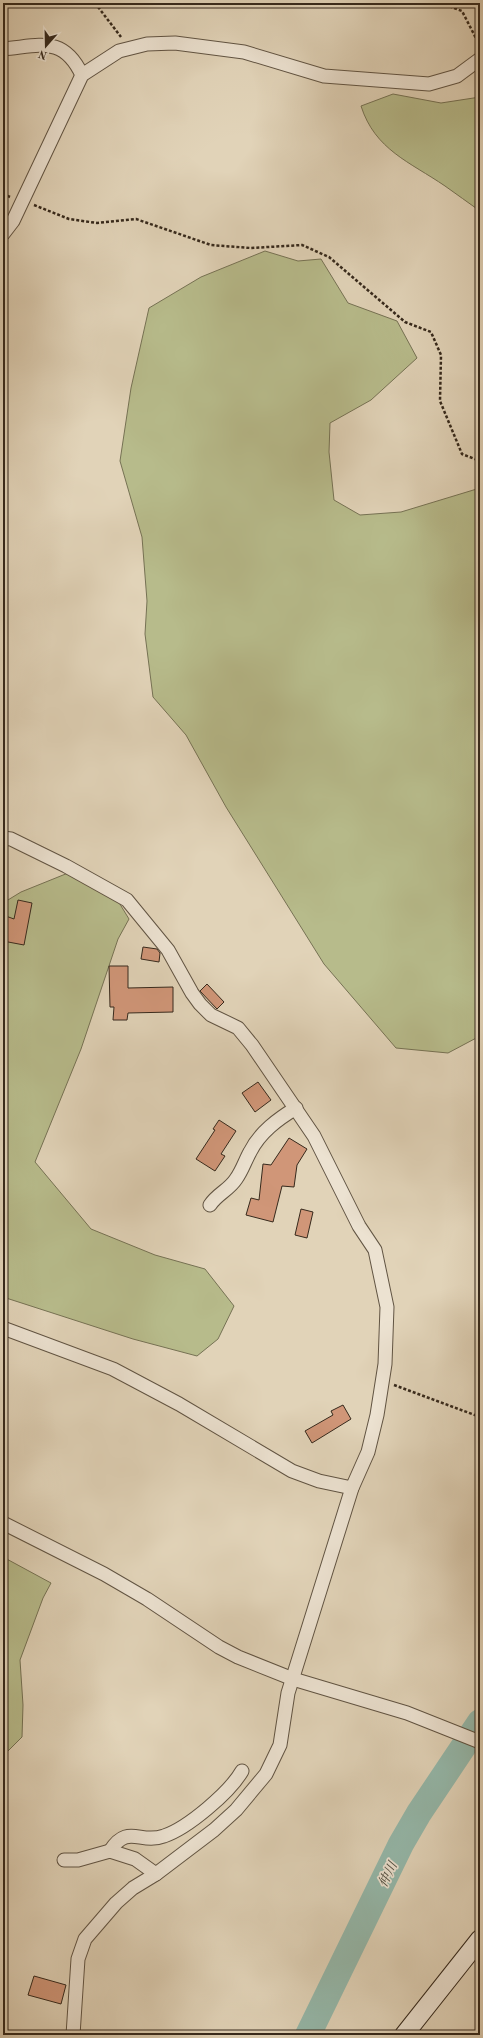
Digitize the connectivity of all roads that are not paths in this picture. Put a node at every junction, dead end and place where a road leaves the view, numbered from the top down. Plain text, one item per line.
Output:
1 (3, 49) edge
2 (480, 59) edge
3 (82, 74) junction
4 (3, 234) edge
5 (3, 838) edge
6 (296, 1108) junction
7 (210, 1205) dead end
8 (3, 1328) edge
9 (352, 1488) junction
10 (3, 1522) edge
11 (293, 1679) junction
12 (480, 1742) edge
13 (242, 1771) dead end
14 (110, 1851) junction
15 (64, 1860) dead end
16 (156, 1874) junction
17 (480, 1939) edge
18 (73, 2035) edge
19 (404, 2035) edge

1 - 3 street
2 - 3 street
3 - 4 street
5 - 6 street
6 - 7 street
6 - 9 street
8 - 9 street
9 - 11 street
10 - 11 street
11 - 12 street
11 - 16 street
13 - 14 street
14 - 15 street
14 - 16 street
16 - 18 street
17 - 19 street

